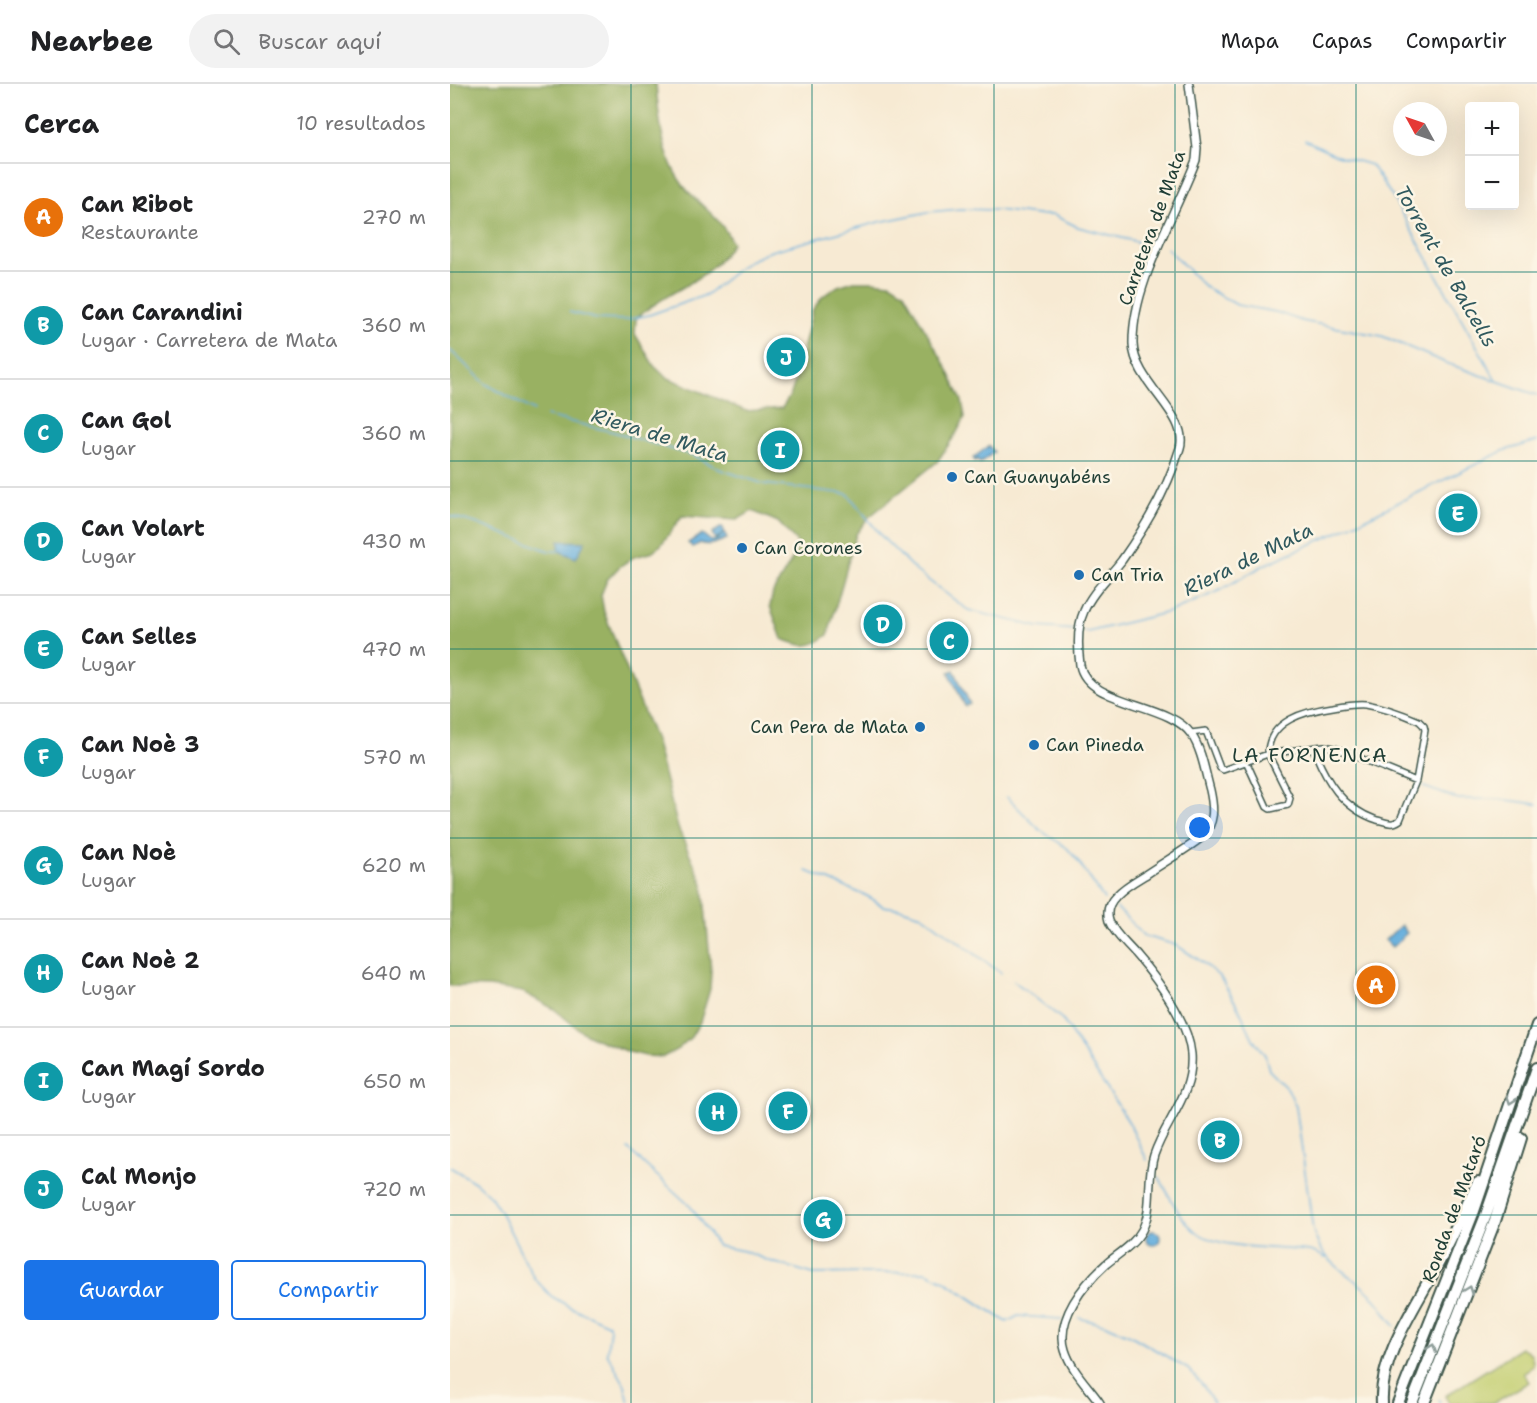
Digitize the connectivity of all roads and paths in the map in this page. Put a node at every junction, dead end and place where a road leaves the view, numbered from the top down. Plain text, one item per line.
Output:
1 (1188, 84) edge
2 (1191, 733) junction
3 (1313, 748) junction
4 (1268, 754) junction
5 (1246, 761) junction
6 (1416, 781) junction
7 (1537, 1025) edge
8 (1537, 1068) edge
9 (1537, 1086) edge
10 (1493, 1153) junction
11 (1100, 1403) edge
12 (1382, 1403) edge
13 (1398, 1403) edge
14 (1412, 1403) edge
15 (1425, 1403) edge

1 - 2 street, Carretera de Mata
2 - 5 street
2 - 11 street
3 - 4 street
3 - 6 street
3 - 6 street
4 - 5 street
4 - 5 street
4 - 6 street
7 -> 10 highway, Ronda de Mataró
14 -> 8 highway, Ronda de Mataró
15 -> 9 highway
10 - 12 highway
10 - 13 highway, Ronda de Mataró

